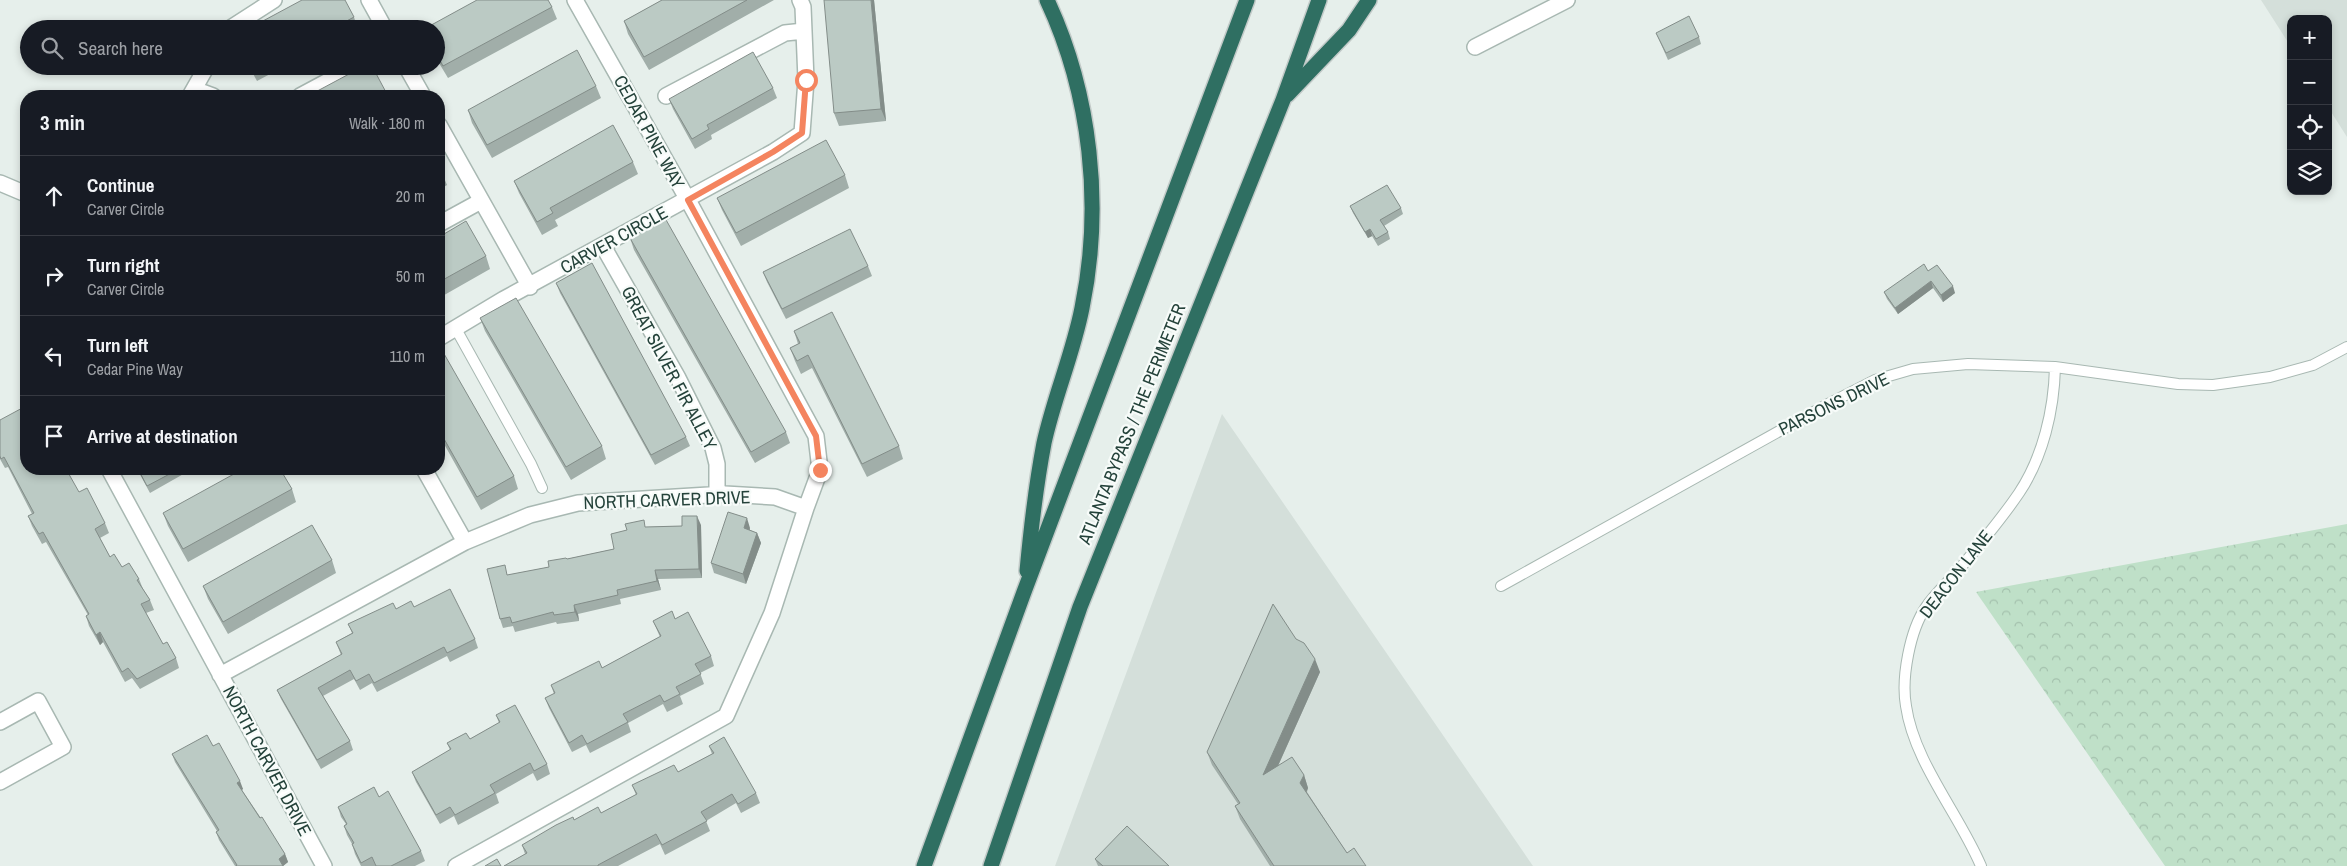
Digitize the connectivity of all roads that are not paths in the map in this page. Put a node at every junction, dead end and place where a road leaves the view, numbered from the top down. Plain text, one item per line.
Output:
1 (274, 0) edge
2 (369, 0) edge
3 (575, 0) edge
4 (800, 0) edge
5 (1047, 0) edge
6 (1247, 0) edge
7 (1319, 0) edge
8 (1370, 0) edge
9 (1567, 0) edge
10 (243, 20) edge
11 (380, 20) edge
12 (804, 31) junction
13 (1475, 47) dead end
14 (202, 75) edge
15 (339, 75) edge
16 (411, 75) edge
17 (193, 90) edge
18 (311, 90) edge
19 (420, 90) edge
20 (666, 96) dead end
21 (1282, 100) junction
22 (445, 136) edge
23 (0, 183) edge
24 (20, 191) edge
25 (688, 200) junction
26 (482, 201) junction
27 (445, 221) edge
28 (603, 246) junction
29 (530, 287) junction
30 (456, 328) junction
31 (445, 334) edge
32 (2347, 347) edge
33 (2056, 367) junction
34 (112, 475) edge
35 (427, 475) edge
36 (542, 488) dead end
37 (717, 494) junction
38 (806, 508) junction
39 (465, 542) junction
40 (1501, 586) dead end
41 (1024, 592) junction
42 (220, 675) junction
43 (0, 722) edge
44 (0, 782) edge
45 (324, 866) edge
46 (456, 866) edge
47 (924, 866) edge
48 (991, 866) edge
49 (1981, 866) edge

1 - 10 street
2 - 11 street
3 - 25 street, CEDAR PINE WAY
4 - 12 street, CARVER CIRCLE
5 - 41 highway
6 - 41 highway
7 - 21 highway, ATLANTA BYPASS / THE PERIMETER
8 - 21 highway
9 - 13 street
12 - 20 street
12 - 25 street, CARVER CIRCLE
14 - 17 street
15 - 18 street
16 - 19 street
21 - 48 highway, ATLANTA BYPASS / THE PERIMETER
22 - 26 street
23 - 24 street
25 - 28 street, CARVER CIRCLE
25 - 38 street, CEDAR PINE WAY
26 - 27 street
26 - 29 street
28 - 29 street, CARVER CIRCLE
28 - 37 street, GREAT SILVER FIR ALLEY
29 - 30 street, CARVER CIRCLE
30 - 31 street, CARVER CIRCLE
30 - 36 lane
32 - 33 lane, PARSONS DRIVE
33 - 40 lane, PARSONS DRIVE
33 - 49 lane, DEACON LANE
34 - 42 street
35 - 39 street
37 - 38 street, NORTH CARVER DRIVE
37 - 39 street, NORTH CARVER DRIVE
38 - 46 street
39 - 42 street, NORTH CARVER DRIVE
41 - 47 highway
42 - 45 street, NORTH CARVER DRIVE
43 - 44 street

